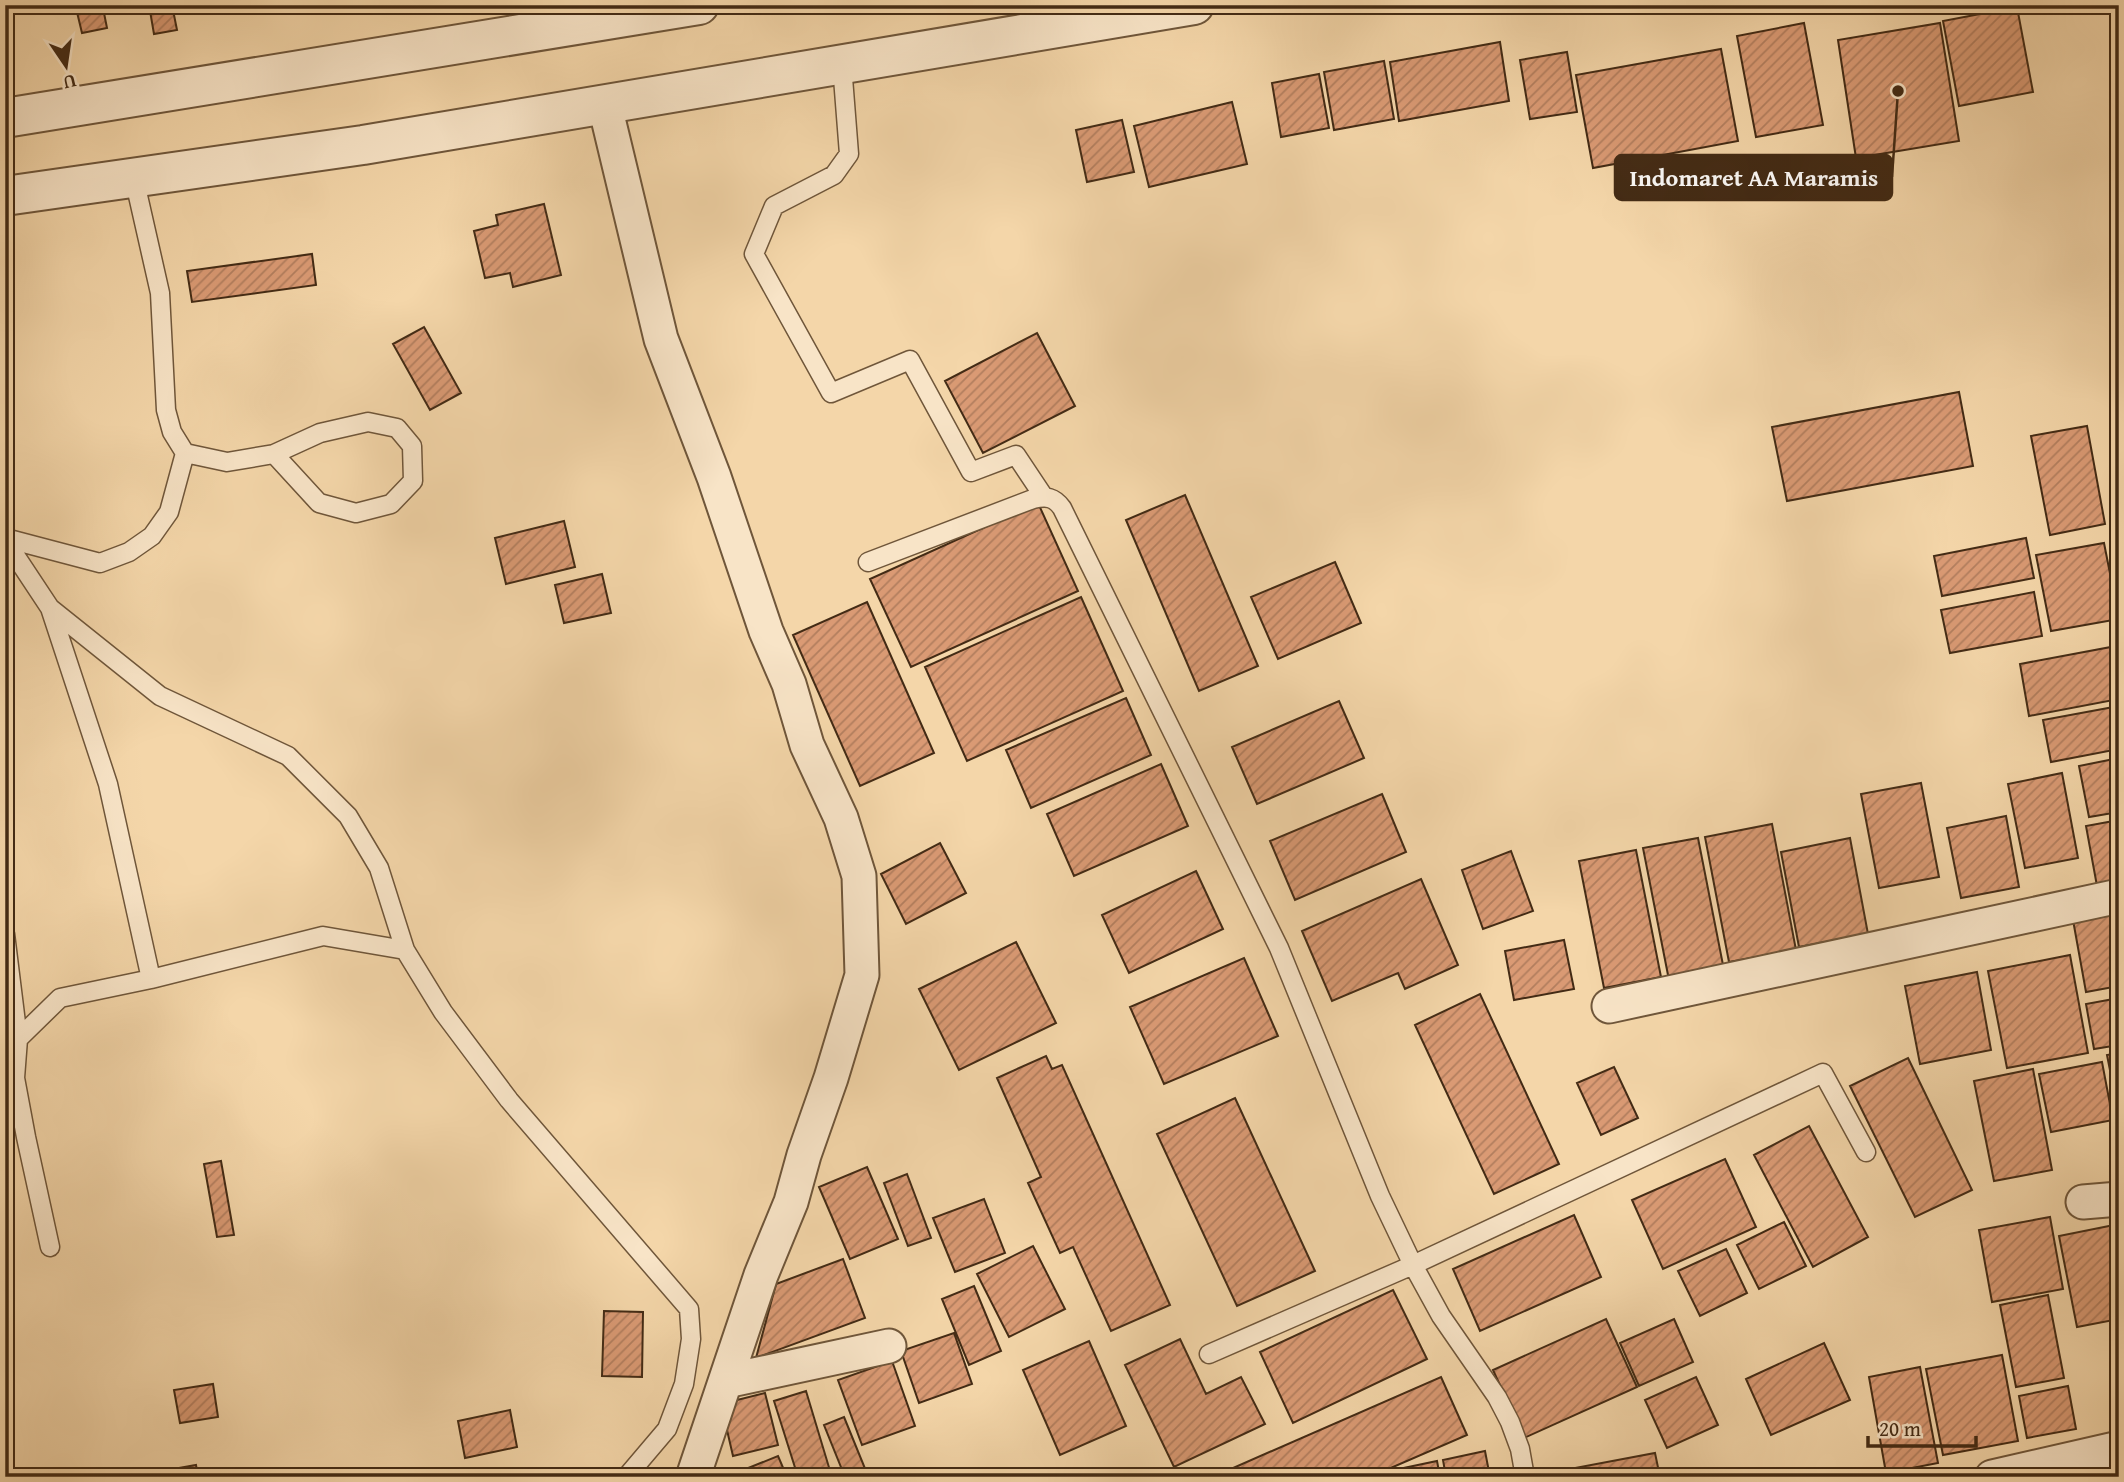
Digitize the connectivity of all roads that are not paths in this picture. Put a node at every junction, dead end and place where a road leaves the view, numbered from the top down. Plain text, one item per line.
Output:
1 (699, 5) edge
2 (1194, 5) edge
3 (842, 65) junction
4 (605, 106) junction
5 (5, 117) edge
6 (134, 178) junction
7 (5, 196) edge
8 (185, 453) junction
9 (274, 454) junction
10 (1044, 497) junction
11 (5, 539) edge
12 (868, 562) dead end
13 (50, 608) junction
14 (2119, 896) edge
15 (5, 934) edge
16 (405, 950) junction
17 (151, 979) junction
18 (1609, 1006) dead end
19 (18, 1039) junction
20 (1866, 1152) dead end
21 (2119, 1199) edge
22 (2083, 1202) dead end
23 (50, 1247) dead end
24 (1413, 1265) junction
25 (889, 1346) dead end
26 (1209, 1354) dead end
27 (726, 1381) junction
28 (2119, 1448) edge
29 (628, 1475) edge
30 (693, 1477) edge
31 (1525, 1477) edge
32 (1992, 1477) edge

1 - 5 street
2 - 3 street
3 - 4 street
3 - 10 lane
4 - 6 street
4 - 27 street
6 - 7 street
6 - 8 lane
8 - 9 lane
8 - 11 lane
9 - 9 lane
10 - 12 lane
10 - 24 lane
11 - 13 lane
13 - 16 lane
13 - 17 lane
14 - 18 street
15 - 19 lane
16 - 17 lane
16 - 29 lane
17 - 19 lane
19 - 23 lane
20 - 24 lane
21 - 22 street
24 - 26 lane
24 - 31 lane
25 - 27 street
27 - 30 street
28 - 32 street

